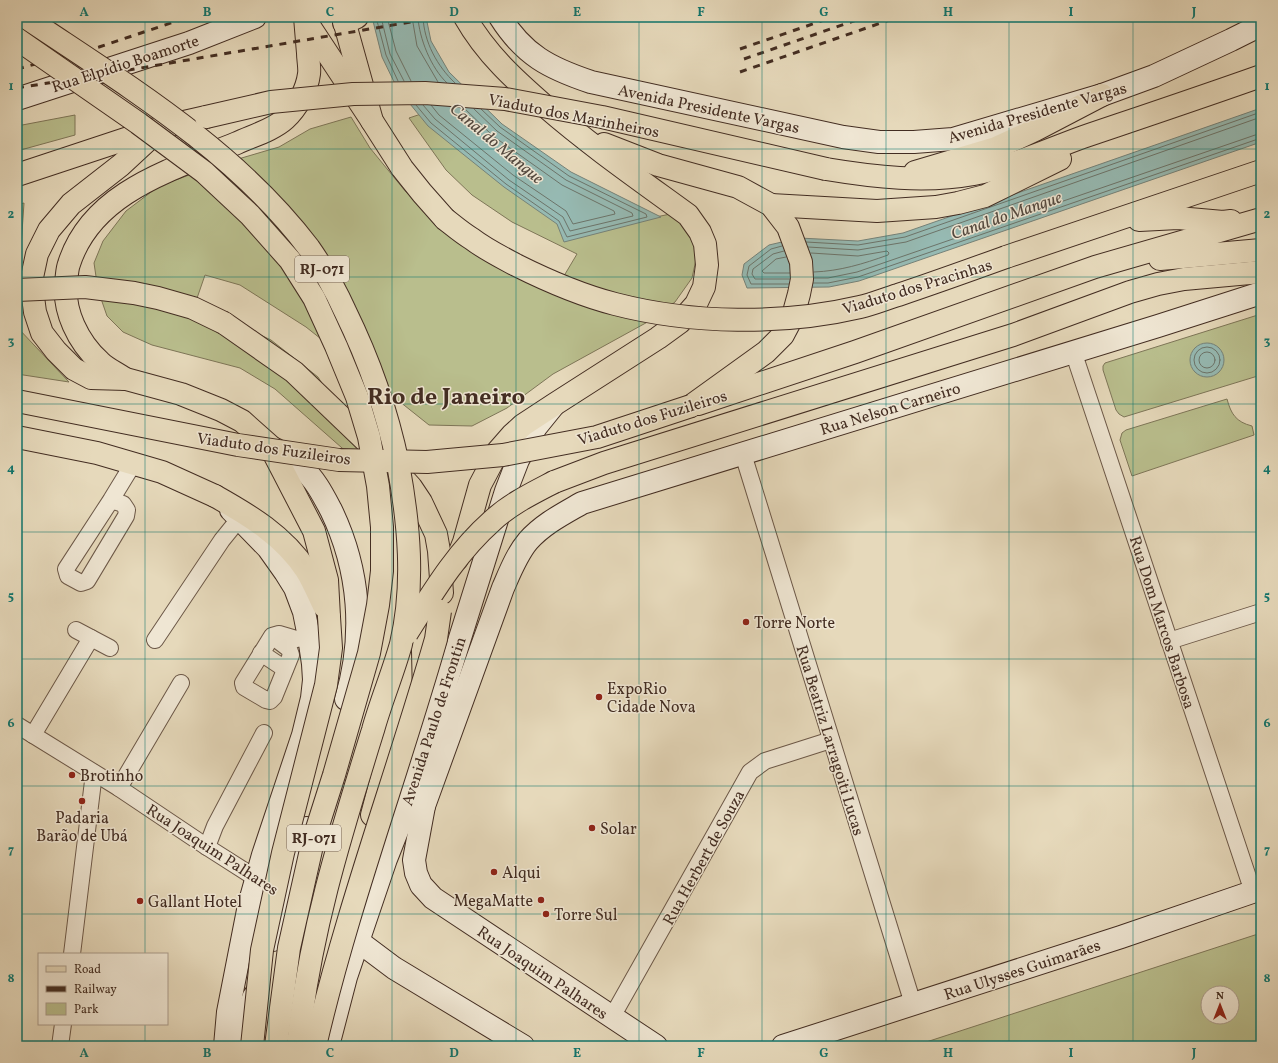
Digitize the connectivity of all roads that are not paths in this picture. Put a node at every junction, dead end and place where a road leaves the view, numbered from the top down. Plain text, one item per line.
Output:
1 (26, 17) edge
2 (255, 17) edge
3 (465, 17) edge
4 (500, 17) edge
5 (305, 19) edge
6 (348, 19) edge
7 (1261, 25) edge
8 (17, 39) edge
9 (1261, 76) edge
10 (1102, 95) junction
11 (17, 99) edge
12 (372, 121) junction
13 (162, 127) junction
14 (575, 132) junction
15 (1082, 138) junction
16 (1261, 171) edge
17 (17, 175) edge
18 (897, 178) junction
19 (771, 205) junction
20 (1261, 218) edge
21 (1116, 220) junction
22 (1261, 250) edge
23 (1095, 267) junction
24 (1261, 272) edge
25 (17, 290) edge
26 (1261, 293) edge
27 (1073, 351) junction
28 (126, 380) junction
29 (17, 401) edge
30 (555, 404) junction
31 (691, 406) junction
32 (17, 437) edge
33 (270, 446) junction
34 (743, 454) junction
35 (133, 464) junction
36 (390, 464) junction
37 (216, 496) junction
38 (111, 500) junction
39 (239, 519) junction
40 (528, 541) joint
41 (441, 602) junction
42 (1261, 612) edge
43 (330, 617) junction
44 (76, 630) dead end
45 (272, 636) junction
46 (309, 637) junction
47 (91, 638) junction
48 (155, 640) dead end
49 (1169, 641) junction
50 (400, 644) junction
51 (110, 648) dead end
52 (261, 653) junction
53 (286, 669) junction
54 (181, 683) dead end
55 (17, 725) edge
56 (264, 733) dead end
57 (33, 735) junction
58 (439, 737) junction
59 (832, 740) junction
60 (94, 773) junction
61 (119, 788) junction
62 (417, 804) junction
63 (207, 847) junction
64 (256, 879) junction
65 (1257, 891) edge
66 (286, 896) junction
67 (358, 941) junction
68 (72, 953) edge
69 (394, 968) junction
70 (346, 977) junction
71 (913, 1004) junction
72 (612, 1018) junction
73 (64, 1025) edge
74 (60, 1046) edge
75 (226, 1046) edge
76 (235, 1046) edge
77 (252, 1046) edge
78 (276, 1046) edge
79 (298, 1046) edge
80 (315, 1046) edge
81 (323, 1046) edge
82 (328, 1046) edge
83 (523, 1046) edge
84 (656, 1046) edge
85 (783, 1046) edge

1 - 50 main road, RJ-071, bridge
2 - 11 main road, Rua Elpídio Boamorte
3 - 14 main road
4 - 10 main road, Avenida Presidente Vargas
5 - 12 main road, Viaduto dos Pracinhas
5 - 28 main road
6 - 12 main road
7 - 10 main road, Avenida Presidente Vargas
8 - 78 main road, RJ-071, bridge
9 - 15 main road
10 - 18 main road
12 - 21 main road, Viaduto dos Pracinhas, bridge
13 - 17 main road, Viaduto dos Marinheiros
13 - 18 main road, Viaduto dos Marinheiros, bridge
13 - 28 main road
14 - 19 main road
14 - 30 main road
15 - 18 main road
15 - 19 main road
16 - 21 main road
19 - 31 main road
20 - 21 main road
20 - 23 main road
22 - 23 main road
23 - 31 main road, Viaduto dos Fuzileiros
24 - 50 main road, bridge
25 - 36 main road, bridge
26 - 27 main road, Rua Nelson Carneiro
27 - 34 main road, Rua Nelson Carneiro
27 - 49 street, Rua Dom Marcos Barbosa
28 - 33 main road
29 - 31 main road, Viaduto dos Fuzileiros, bridge
30 - 41 main road
30 - 58 main road, Avenida Paulo de Frontin
32 - 35 main road
33 - 43 main road
33 - 66 main road
34 - 40 main road, Rua Nelson Carneiro
34 - 59 street, Rua Beatriz Larragoiti Lucas
35 - 37 main road
35 - 38 street
36 - 41 main road
36 - 81 main road
37 - 39 main road
37 - 43 main road
38 - 38 street
39 - 46 main road
39 - 48 street
40 - 58 main road, Avenida Paulo de Frontin
41 - 80 main road, bridge
42 - 49 street
43 - 77 main road, bridge
44 - 47 street
45 - 46 street
45 - 52 street
45 - 53 street
46 - 64 main road
47 - 51 street
47 - 57 street
49 - 65 street, Rua Dom Marcos Barbosa
50 - 79 main road, RJ-071, bridge
52 - 53 street
52 - 53 street
54 - 61 street
55 - 57 street, Rua Joaquim Palhares
56 - 63 street
57 - 60 street, Rua Joaquim Palhares
58 - 62 main road, Avenida Paulo de Frontin
58 - 62 main road
59 - 71 street, Rua Beatriz Larragoiti Lucas
59 - 72 street, Rua Herbert de Souza
60 - 61 street, Rua Joaquim Palhares
60 - 68 street
61 - 63 street, Rua Joaquim Palhares
62 - 67 main road, Avenida Paulo de Frontin
62 - 72 main road, Rua Joaquim Palhares
63 - 64 street, Rua Joaquim Palhares
64 - 66 street, Rua Joaquim Palhares
64 - 75 main road
65 - 71 main road, Rua Ulysses Guimarães
66 - 76 main road
67 - 69 main road
67 - 70 main road, Avenida Paulo de Frontin
69 - 70 main road
69 - 83 main road
70 - 82 main road, Avenida Paulo de Frontin
71 - 85 main road, Rua Ulysses Guimarães
72 - 84 main road, Rua Joaquim Palhares
73 - 74 street

